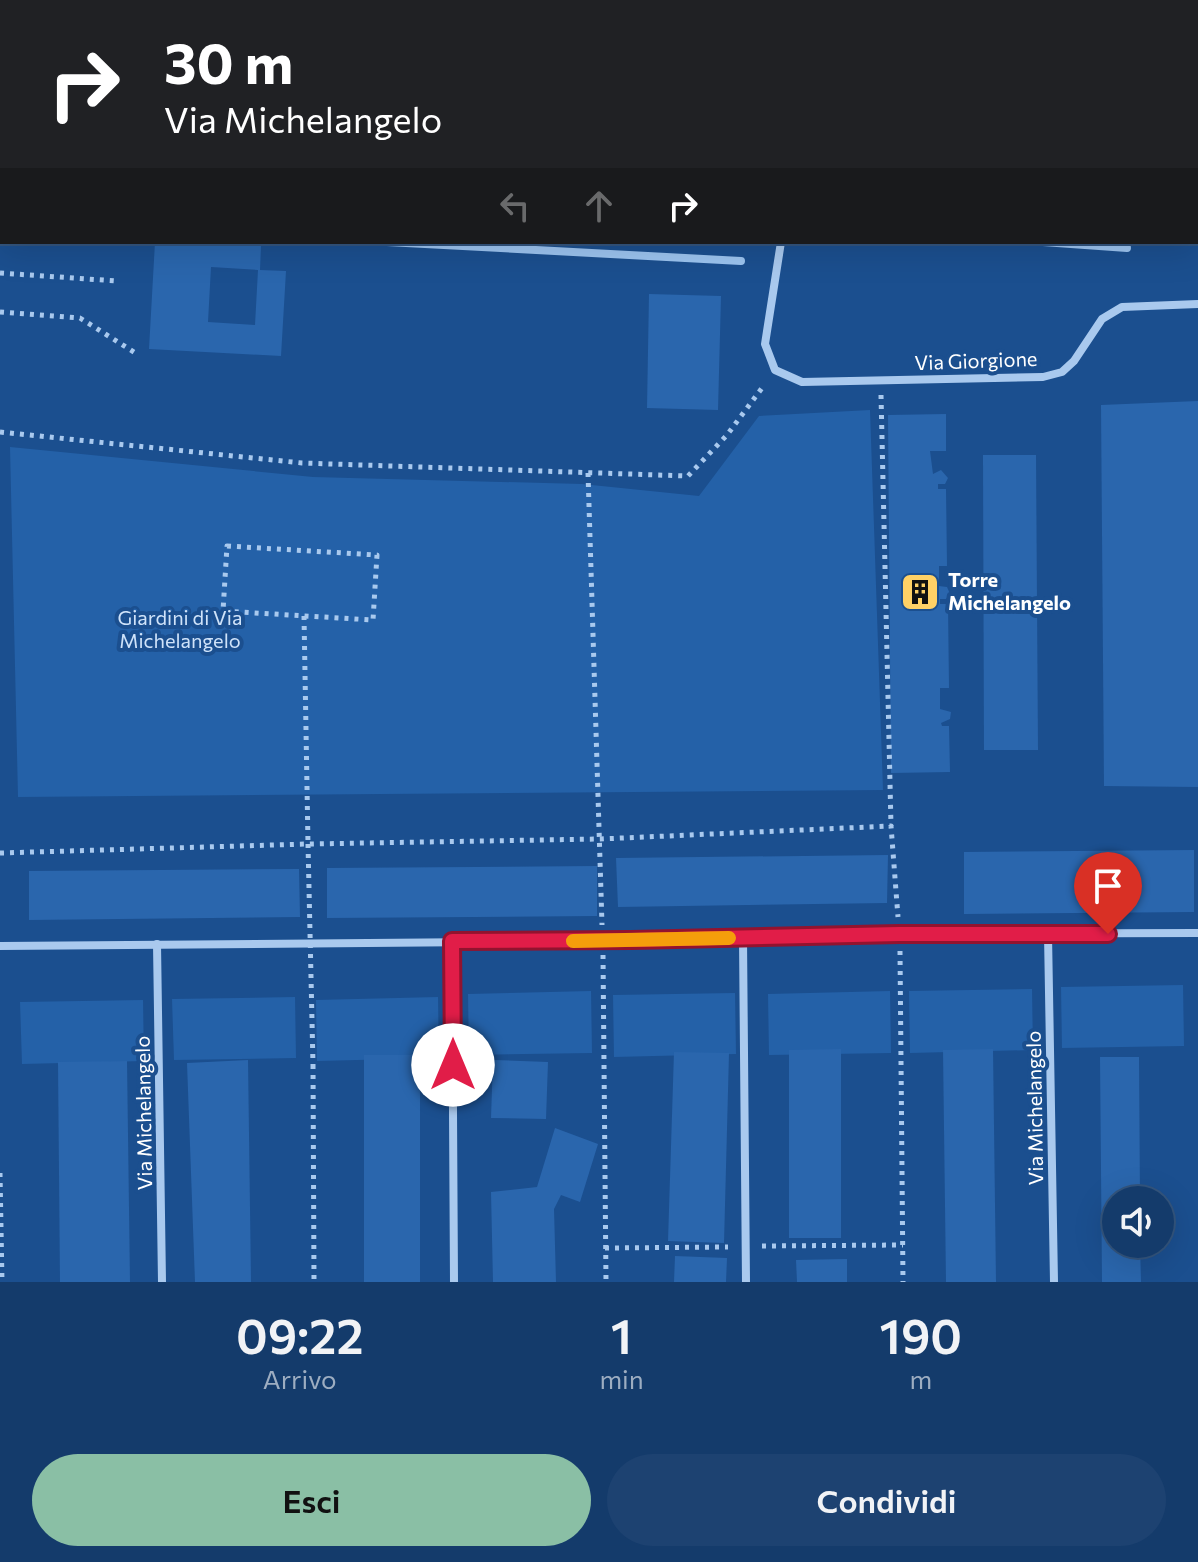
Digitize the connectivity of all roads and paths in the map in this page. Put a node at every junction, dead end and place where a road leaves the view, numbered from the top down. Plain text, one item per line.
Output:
1 (781, 244) edge
2 (0, 273) edge
3 (117, 281) dead end
4 (1198, 304) edge
5 (0, 312) edge
6 (137, 354) dead end
7 (775, 370) junction
8 (881, 380) junction
9 (0, 432) edge
10 (588, 473) junction
11 (304, 616) junction
12 (891, 826) junction
13 (600, 839) junction
14 (308, 844) junction
15 (0, 853) edge
16 (1198, 933) edge
17 (899, 934) junction
18 (1048, 934) junction
19 (743, 938) junction
20 (452, 941) junction
21 (603, 941) junction
22 (157, 944) junction
23 (0, 946) edge
24 (0, 1173) edge
25 (2, 1282) edge
26 (162, 1282) edge
27 (314, 1282) edge
28 (454, 1282) edge
29 (606, 1282) edge
30 (746, 1282) edge
31 (903, 1282) edge
32 (1054, 1282) edge

1 - 7 street
2 - 3 path
4 - 8 street, Via Giorgione
5 - 6 path
7 - 8 street, Via Giorgione
7 - 10 path
8 - 12 path
9 - 10 path
10 - 13 path
11 - 11 path
11 - 14 path
12 - 13 path
12 - 17 path
13 - 14 path
13 - 21 path
14 - 15 path
14 - 27 path, bridge
16 - 18 street
17 - 18 street
17 - 19 street
17 - 31 path
18 - 32 street, Via Michelangelo
19 - 21 street
19 - 30 street
20 - 21 street
20 - 22 street
20 - 28 street
21 - 29 path
22 - 23 street
22 - 26 street, Via Michelangelo
24 - 25 path

